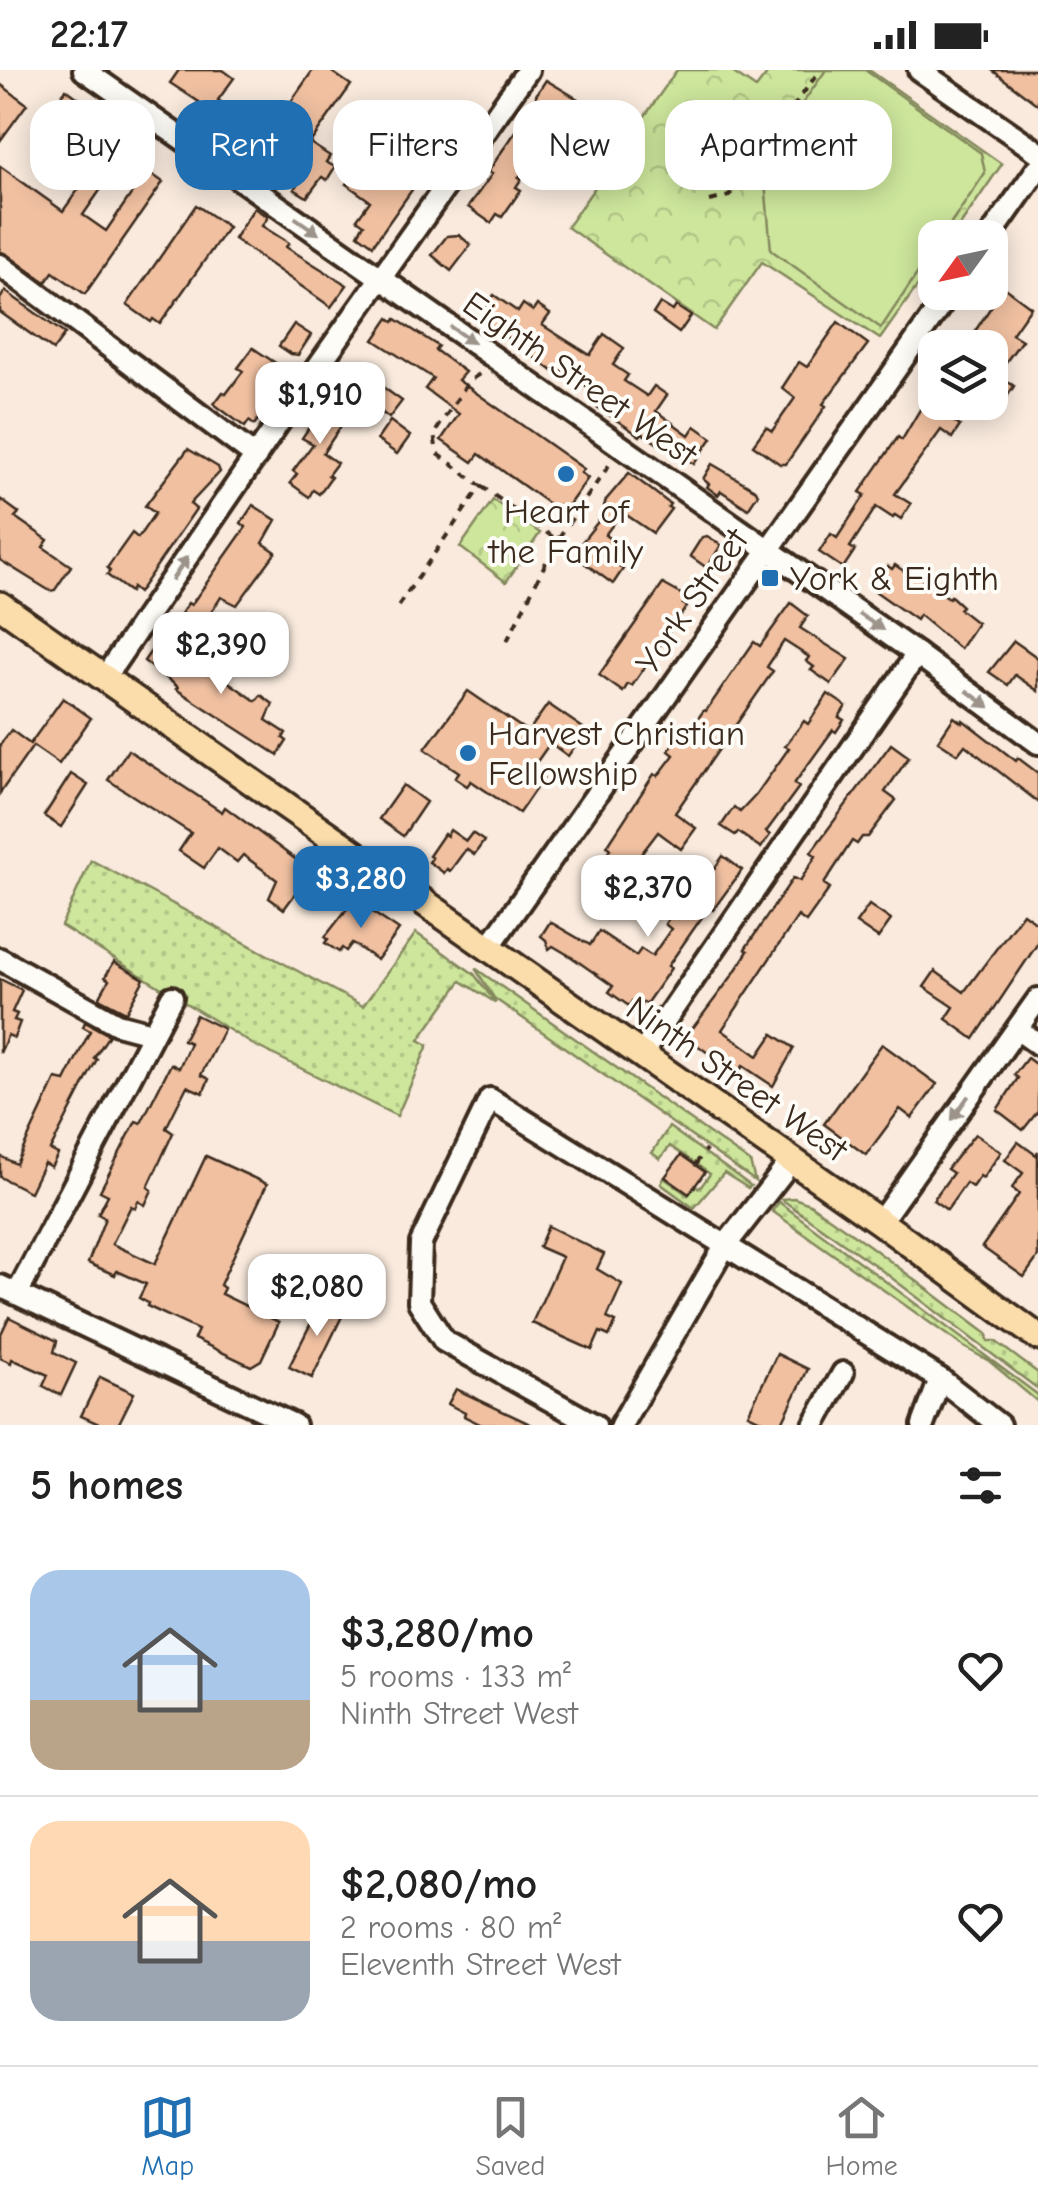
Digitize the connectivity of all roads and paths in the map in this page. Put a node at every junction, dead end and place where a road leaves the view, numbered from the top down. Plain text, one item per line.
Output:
1 (84, 70) edge
2 (528, 70) edge
3 (820, 70) edge
4 (919, 70) edge
5 (1038, 152) edge
6 (1038, 168) edge
7 (710, 201) dead end
8 (1002, 220) edge
9 (0, 265) edge
10 (383, 279) junction
11 (937, 310) edge
12 (495, 358) junction
13 (621, 448) junction
14 (256, 457) junction
15 (480, 486) junction
16 (556, 540) junction
17 (767, 551) junction
18 (0, 605) edge
19 (398, 606) dead end
20 (507, 641) dead end
21 (918, 654) junction
22 (105, 677) junction
23 (1038, 743) edge
24 (489, 947) junction
25 (0, 959) edge
26 (172, 997) dead end
27 (1038, 999) edge
28 (1016, 1029) junction
29 (151, 1032) junction
30 (1038, 1044) edge
31 (641, 1055) junction
32 (706, 1149) dead end
33 (792, 1160) junction
34 (696, 1165) dead end
35 (880, 1222) junction
36 (726, 1246) junction
37 (9, 1290) edge
38 (1038, 1337) edge
39 (842, 1373) dead end
40 (940, 1379) junction
41 (294, 1425) edge
42 (594, 1425) edge
43 (621, 1425) edge
44 (814, 1425) edge
45 (923, 1425) edge
46 (999, 1425) edge

1 -> 10 street, Eighth Street West
2 - 10 street
3 - 7 path
4 - 5 street
6 - 8 street
9 - 14 street
10 -> 12 street, Eighth Street West
10 - 14 street
11 - 17 street, York Street
12 - 13 street, Eighth Street West
12 - 15 path
13 - 16 path
13 - 17 street, Eighth Street West
22 -> 14 street
15 - 16 path
15 - 19 path
16 - 20 path
17 -> 21 street, Eighth Street West
17 - 24 street, York Street
18 - 22 main road, Ninth Street West
21 -> 23 street, Eighth Street West
21 - 31 street
22 - 24 main road, Ninth Street West
24 - 31 main road, Ninth Street West
25 - 29 street
26 - 29 street
27 - 28 street
28 - 30 street
28 -> 35 street
29 - 37 street
31 - 33 main road, Ninth Street West
32 - 34 path
33 - 35 main road, Ninth Street West
33 - 36 street
35 - 38 main road, Ninth Street West
36 - 40 street
36 - 42 street
36 - 43 street
37 - 41 street
39 - 44 street
40 - 45 street
40 - 46 street

